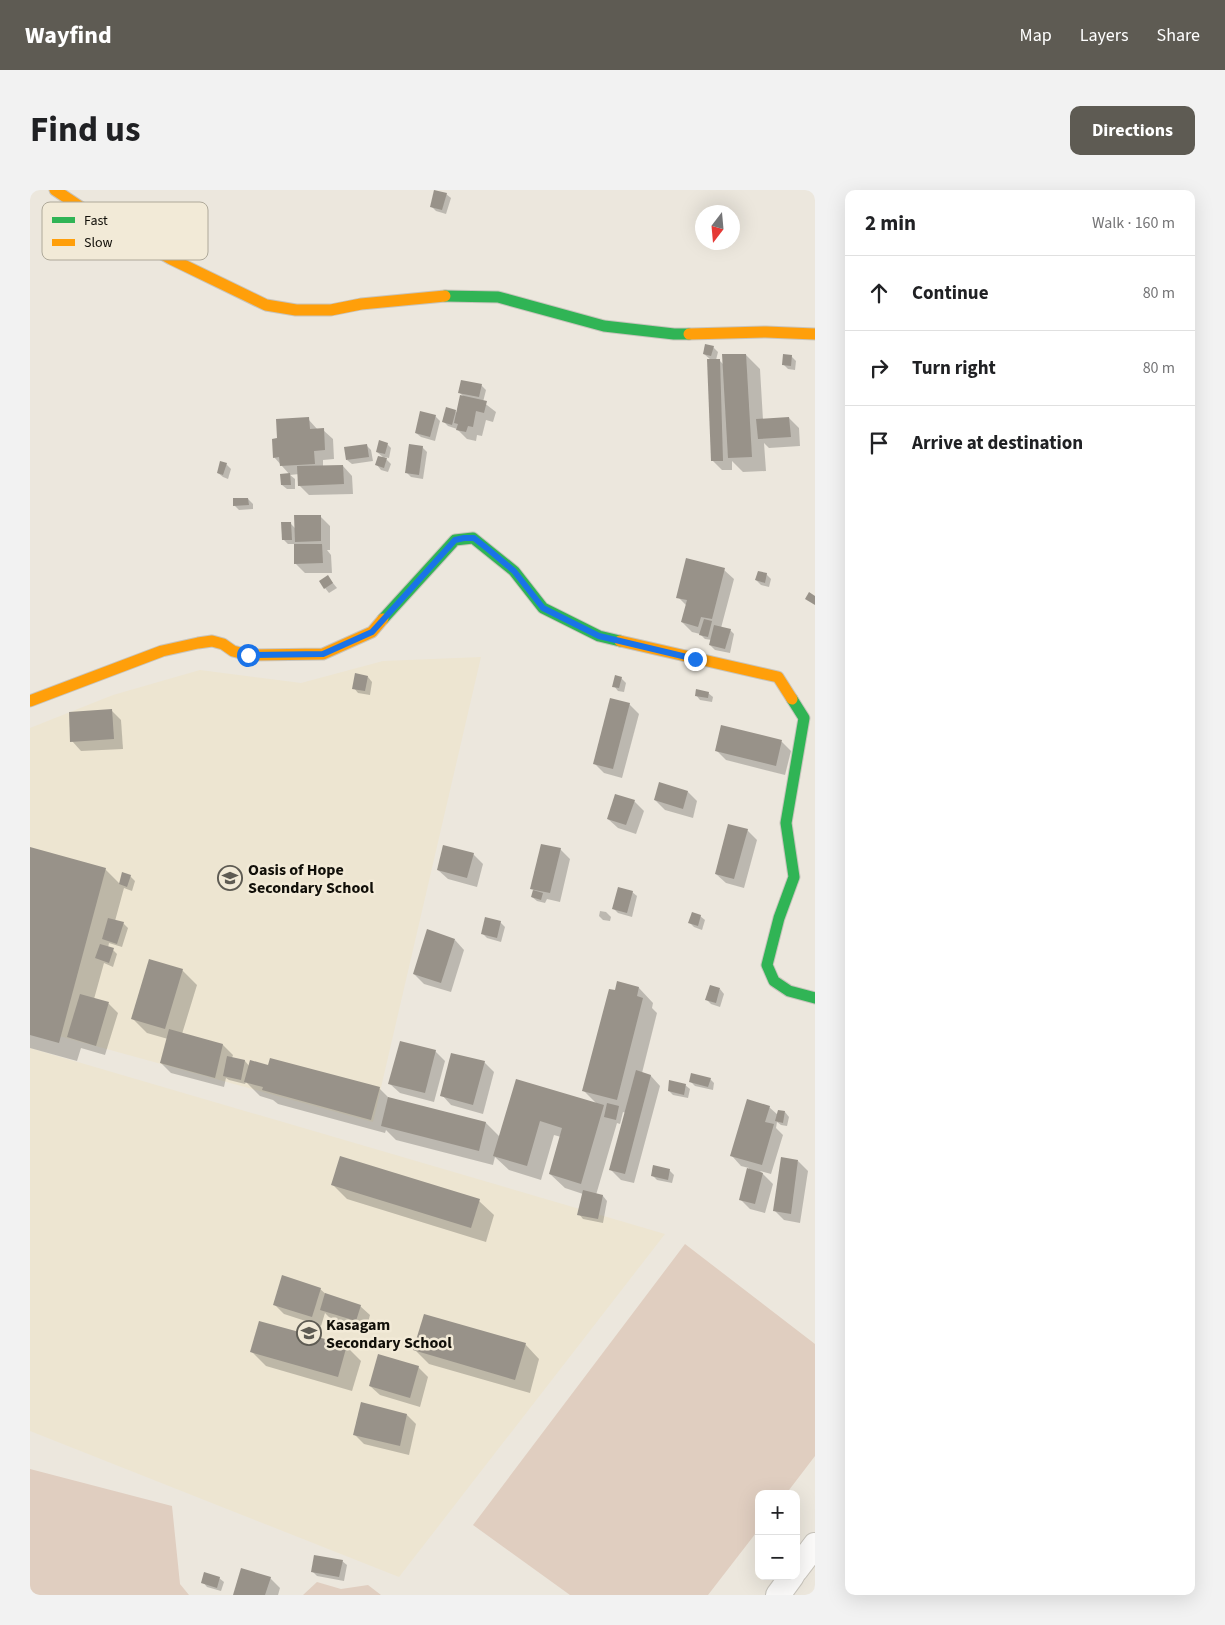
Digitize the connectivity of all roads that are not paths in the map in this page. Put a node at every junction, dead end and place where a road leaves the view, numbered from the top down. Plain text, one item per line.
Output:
1 (55, 190) edge
2 (73, 202) edge
3 (173, 260) edge
4 (815, 334) edge
5 (30, 701) edge
6 (815, 998) edge
7 (815, 1545) edge
8 (800, 1565) edge
9 (789, 1580) edge
10 (778, 1595) edge

1 - 2 street
3 - 4 street
5 - 6 street
7 - 8 street
9 - 10 street

